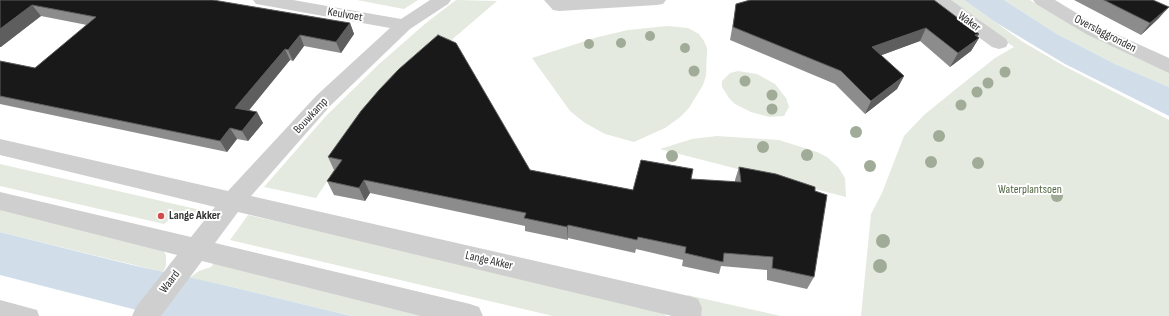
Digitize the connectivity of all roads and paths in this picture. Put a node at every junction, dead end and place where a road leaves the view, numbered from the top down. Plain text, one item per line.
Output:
1 (262, 0) edge
2 (442, 0) edge
3 (553, 0) edge
4 (657, 0) edge
5 (939, 0) edge
6 (1042, 0) edge
7 (404, 25) junction
8 (999, 43) dead end
9 (1169, 66) edge
10 (0, 147) edge
11 (0, 201) edge
12 (233, 201) junction
13 (196, 250) junction
14 (0, 308) edge
15 (31, 316) edge
16 (145, 316) edge
17 (470, 316) edge
18 (688, 316) edge

1 - 7 street, Keulvoet
2 - 7 street, Bouwkamp
3 - 4 street
5 - 8 street, Waker
6 - 9 street, Overslaggronden
7 - 12 street, Bouwkamp
10 - 12 street, Lange Akker
11 - 13 street
12 - 13 street, Bouwkamp
12 - 18 street, Lange Akker
13 - 16 street, Waard
13 - 17 street
14 - 15 lane

